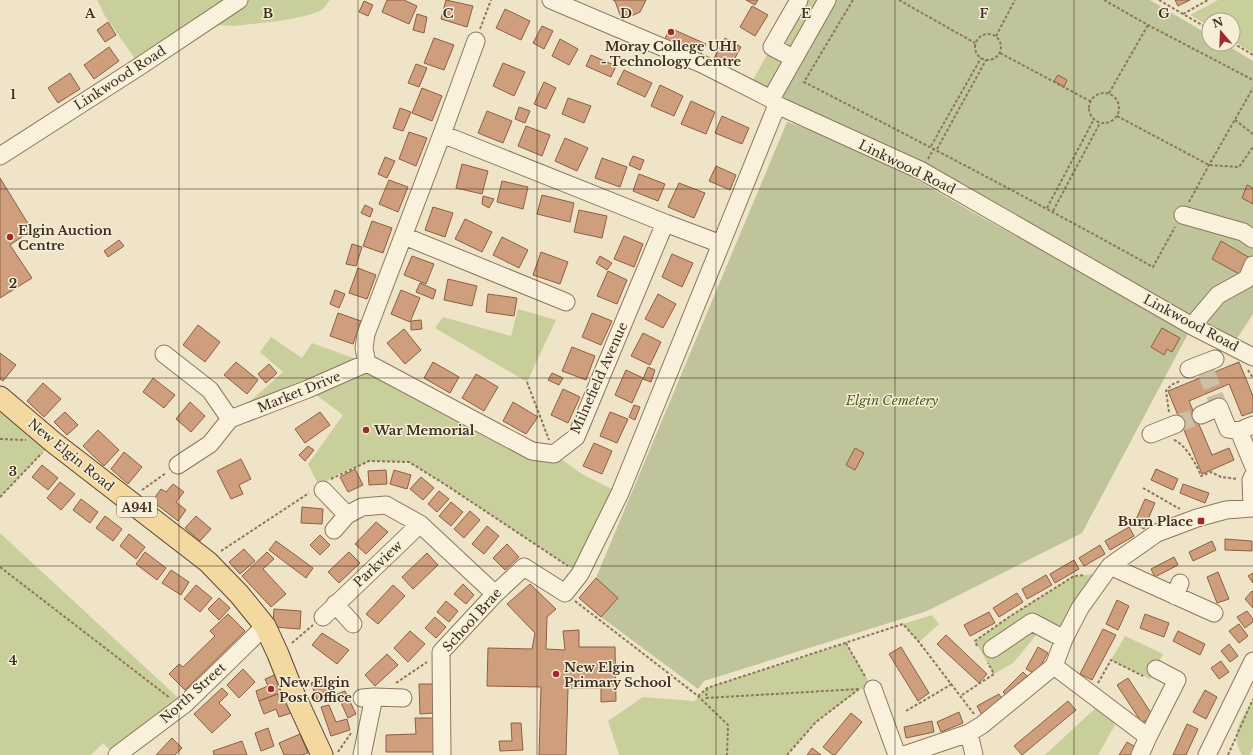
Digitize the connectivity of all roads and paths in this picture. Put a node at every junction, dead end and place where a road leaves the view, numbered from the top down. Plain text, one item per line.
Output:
1 (239, 0) edge
2 (491, 0) edge
3 (551, 0) edge
4 (799, 0) edge
5 (827, 0) edge
6 (853, 0) edge
7 (899, 0) edge
8 (1015, 0) edge
9 (1104, 0) edge
10 (1159, 0) edge
11 (1208, 0) edge
12 (1182, 14) junction
13 (1148, 25) junction
14 (1201, 25) edge
15 (996, 36) junction
16 (476, 41) joint
17 (975, 43) junction
18 (1241, 48) edge
19 (1000, 53) junction
20 (1253, 55) edge
21 (793, 58) junction
22 (981, 58) junction
23 (986, 60) junction
24 (1253, 80) edge
25 (1253, 88) edge
26 (1109, 94) junction
27 (1090, 101) junction
28 (774, 102) junction
29 (1117, 116) junction
30 (1094, 119) junction
31 (1235, 120) junction
32 (1100, 123) junction
33 (442, 134) junction
34 (1253, 134) edge
35 (931, 146) junction
36 (1253, 147) edge
37 (936, 149) junction
38 (0, 156) edge
39 (1209, 164) junction
40 (1047, 208) junction
41 (1053, 211) junction
42 (1183, 214) junction
43 (666, 223) junction
44 (404, 236) junction
45 (1253, 239) edge
46 (721, 244) junction
47 (1253, 265) edge
48 (566, 302) dead end
49 (1192, 326) junction
50 (164, 354) dead end
51 (1253, 357) edge
52 (1202, 362) dead end
53 (367, 363) junction
54 (526, 382) dead end
55 (0, 397) edge
56 (1201, 415) tunnel mouth
57 (230, 419) junction
58 (1246, 428) edge
59 (53, 442) junction
60 (554, 454) junction
61 (178, 465) joint
62 (1252, 474) edge
63 (1143, 488) dead end
64 (323, 490) dead end
65 (0, 497) edge
66 (127, 500) junction
67 (1252, 507) edge
68 (347, 515) junction
69 (1197, 518) junction
70 (420, 524) junction
71 (334, 530) dead end
72 (1110, 566) junction
73 (0, 567) edge
74 (565, 593) junction
75 (495, 594) junction
76 (335, 604) junction
77 (1214, 613) dead end
78 (323, 616) joint
79 (353, 624) dead end
80 (265, 626) junction
81 (1064, 639) junction
82 (846, 643) junction
83 (992, 649) dead end
84 (278, 654) junction
85 (1253, 661) edge
86 (1054, 666) junction
87 (1156, 669) joint
88 (952, 684) junction
89 (707, 688) junction
90 (873, 688) joint
91 (1092, 694) junction
92 (698, 696) junction
93 (403, 698) dead end
94 (1253, 699) edge
95 (181, 707) junction
96 (906, 711) dead end
97 (976, 729) junction
98 (1148, 737) junction
99 (117, 755) edge
100 (322, 755) edge
101 (362, 755) edge
102 (442, 755) edge
103 (727, 755) edge
104 (787, 755) edge
105 (897, 755) edge
106 (904, 755) edge
107 (974, 755) edge
108 (1140, 755) edge
109 (1208, 755) edge
110 (1228, 755) edge

1 - 38 street, Linkwood Road
2 - 16 path
3 - 28 street, Linkwood Road
4 - 21 street
5 - 21 street
6 - 35 path
7 - 17 path
8 - 15 path
9 - 13 path
10 - 12 path
11 - 12 path
12 - 14 path
13 - 24 path
13 - 26 path
15 - 17 path
15 - 19 path
16 - 33 street
17 - 22 path
18 - 20 path
19 - 23 path
19 - 27 path
21 - 28 street
22 - 23 path
22 - 35 path
23 - 37 path
25 - 31 path
26 - 27 path
26 - 29 path
27 - 30 path
28 - 46 street
28 - 49 street, Linkwood Road
29 - 32 path
29 - 39 path
30 - 32 path
30 - 40 path
31 - 34 path
31 - 39 path
32 - 41 path
33 - 43 street
33 - 44 street
35 - 37 path
36 - 39 path
37 - 40 path
39 - 42 path
40 - 41 path
41 - 42 path
42 - 45 street
43 - 46 street
43 - 60 street, Milnefield Avenue
44 - 48 street
44 - 53 street
46 - 74 street
47 - 49 street
49 - 51 street, Linkwood Road
50 - 57 street
52 - 62 path
53 - 57 street, Market Drive
53 - 60 street
54 - 60 path
55 - 59 main road, New Elgin Road / A941
56 - 58 street
57 - 61 street
58 - 62 street
59 - 65 path
59 - 66 main road, New Elgin Road / A941
61 - 66 path
62 - 67 street
63 - 69 path
64 - 68 street
66 - 80 main road, New Elgin Road / A941
67 - 69 street
68 - 70 street
68 - 71 street
69 - 72 street
70 - 75 street
70 - 76 street, Parkview
72 - 77 street
72 - 81 street
73 - 95 path
74 - 75 street, School Brae
74 - 92 path
75 - 102 street, School Brae
76 - 78 street, Parkview
76 - 79 street
78 - 84 path
80 - 84 main road, New Elgin Road / A941
80 - 95 street, North Street
81 - 83 street
81 - 86 street
82 - 88 path
82 - 89 path
82 - 90 path
84 - 100 main road, New Elgin Road / A941
85 - 109 street
86 - 91 street
86 - 97 street
87 - 91 path
87 - 98 street
88 - 96 path
88 - 97 path
89 - 92 path
89 - 104 path
90 - 105 street
91 - 98 street
92 - 103 path
93 - 101 street
94 - 110 path
95 - 99 street, North Street
97 - 106 street
97 - 107 street
98 - 108 street

